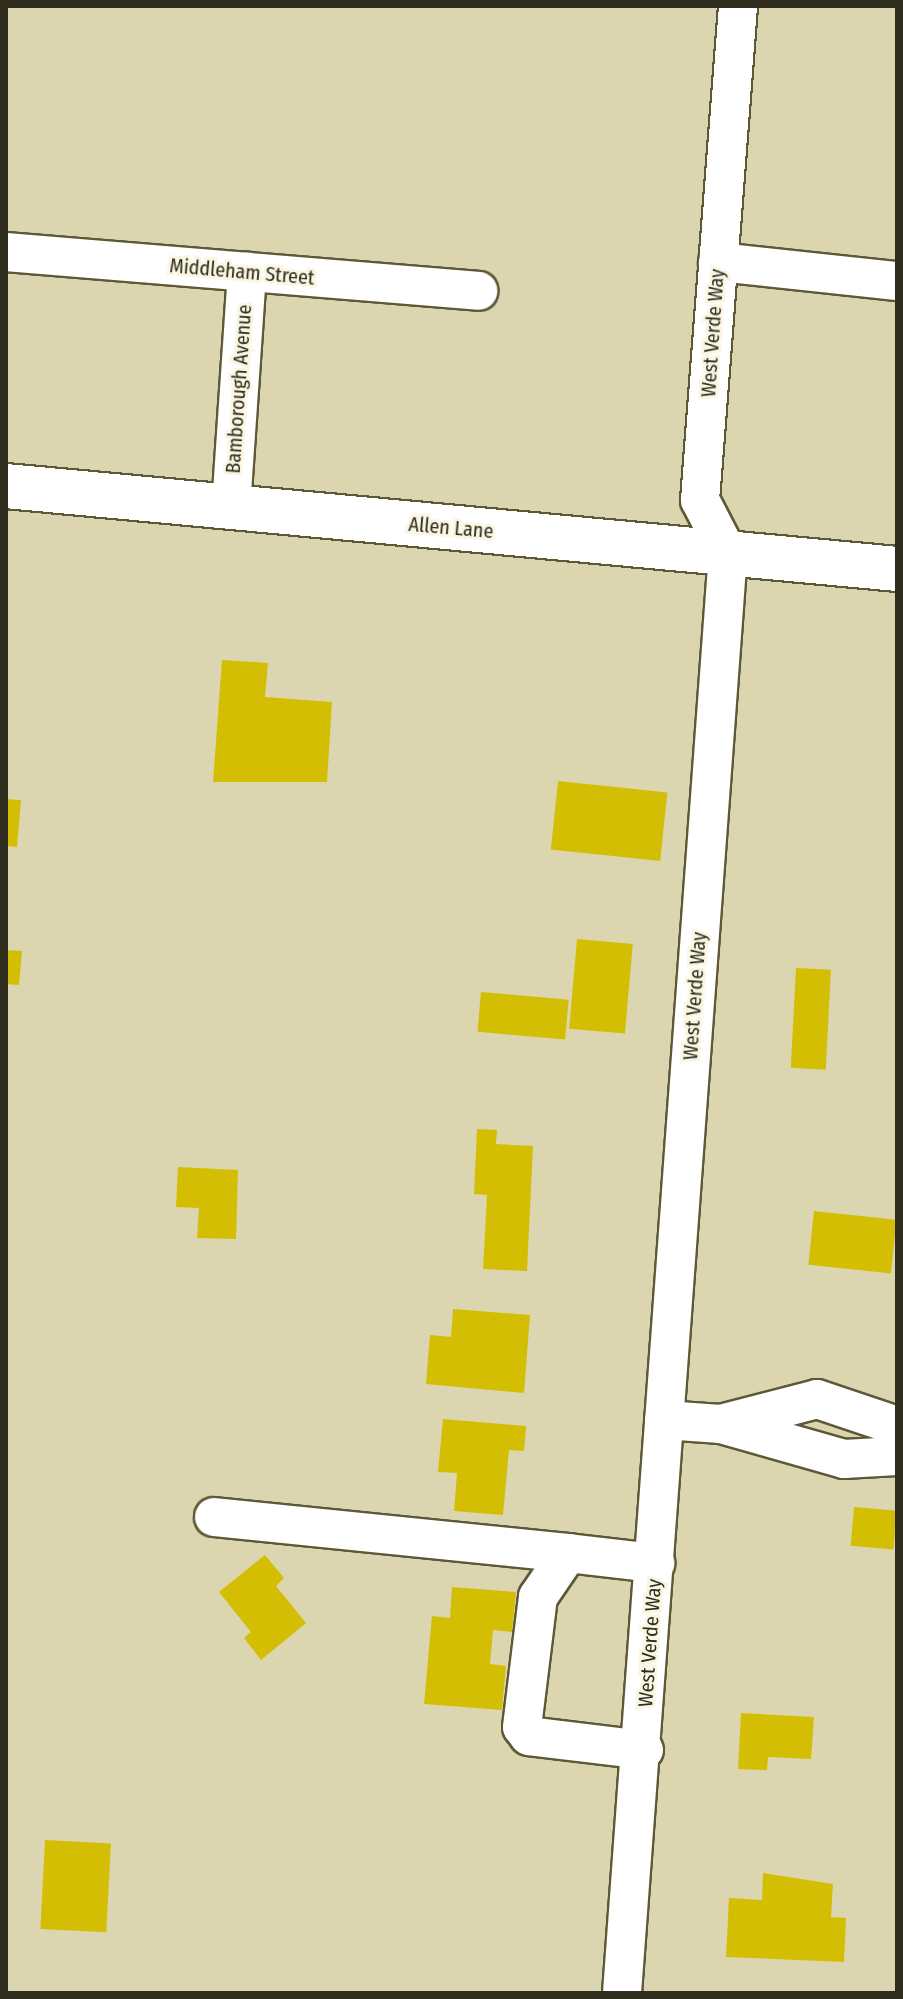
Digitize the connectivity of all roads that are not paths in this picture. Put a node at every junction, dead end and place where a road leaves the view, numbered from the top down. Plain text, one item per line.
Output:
1 (738, 6) edge
2 (6, 252) edge
3 (718, 262) junction
4 (247, 272) junction
5 (897, 281) edge
6 (478, 291) dead end
7 (6, 486) edge
8 (231, 507) junction
9 (728, 554) junction
10 (897, 569) edge
11 (664, 1420) junction
12 (721, 1424) junction
13 (897, 1426) edge
14 (897, 1456) edge
15 (214, 1517) dead end
16 (568, 1553) junction
17 (655, 1563) junction
18 (644, 1750) junction
19 (622, 1993) edge

1 - 3 street, West Verde Way
2 - 4 street, Middleham Street
3 - 5 street
3 - 9 street, West Verde Way
4 - 6 street, Middleham Street
4 - 8 street, Bamborough Avenue
7 - 8 main road, Allen Lane
8 - 9 main road, Allen Lane
9 - 10 main road, Allen Lane
9 - 11 street, West Verde Way
11 - 12 street
11 - 17 street, West Verde Way
12 - 13 street
12 - 14 street
15 - 16 street
16 - 17 street
16 - 18 street
17 - 18 street, West Verde Way
18 - 19 street, West Verde Way

